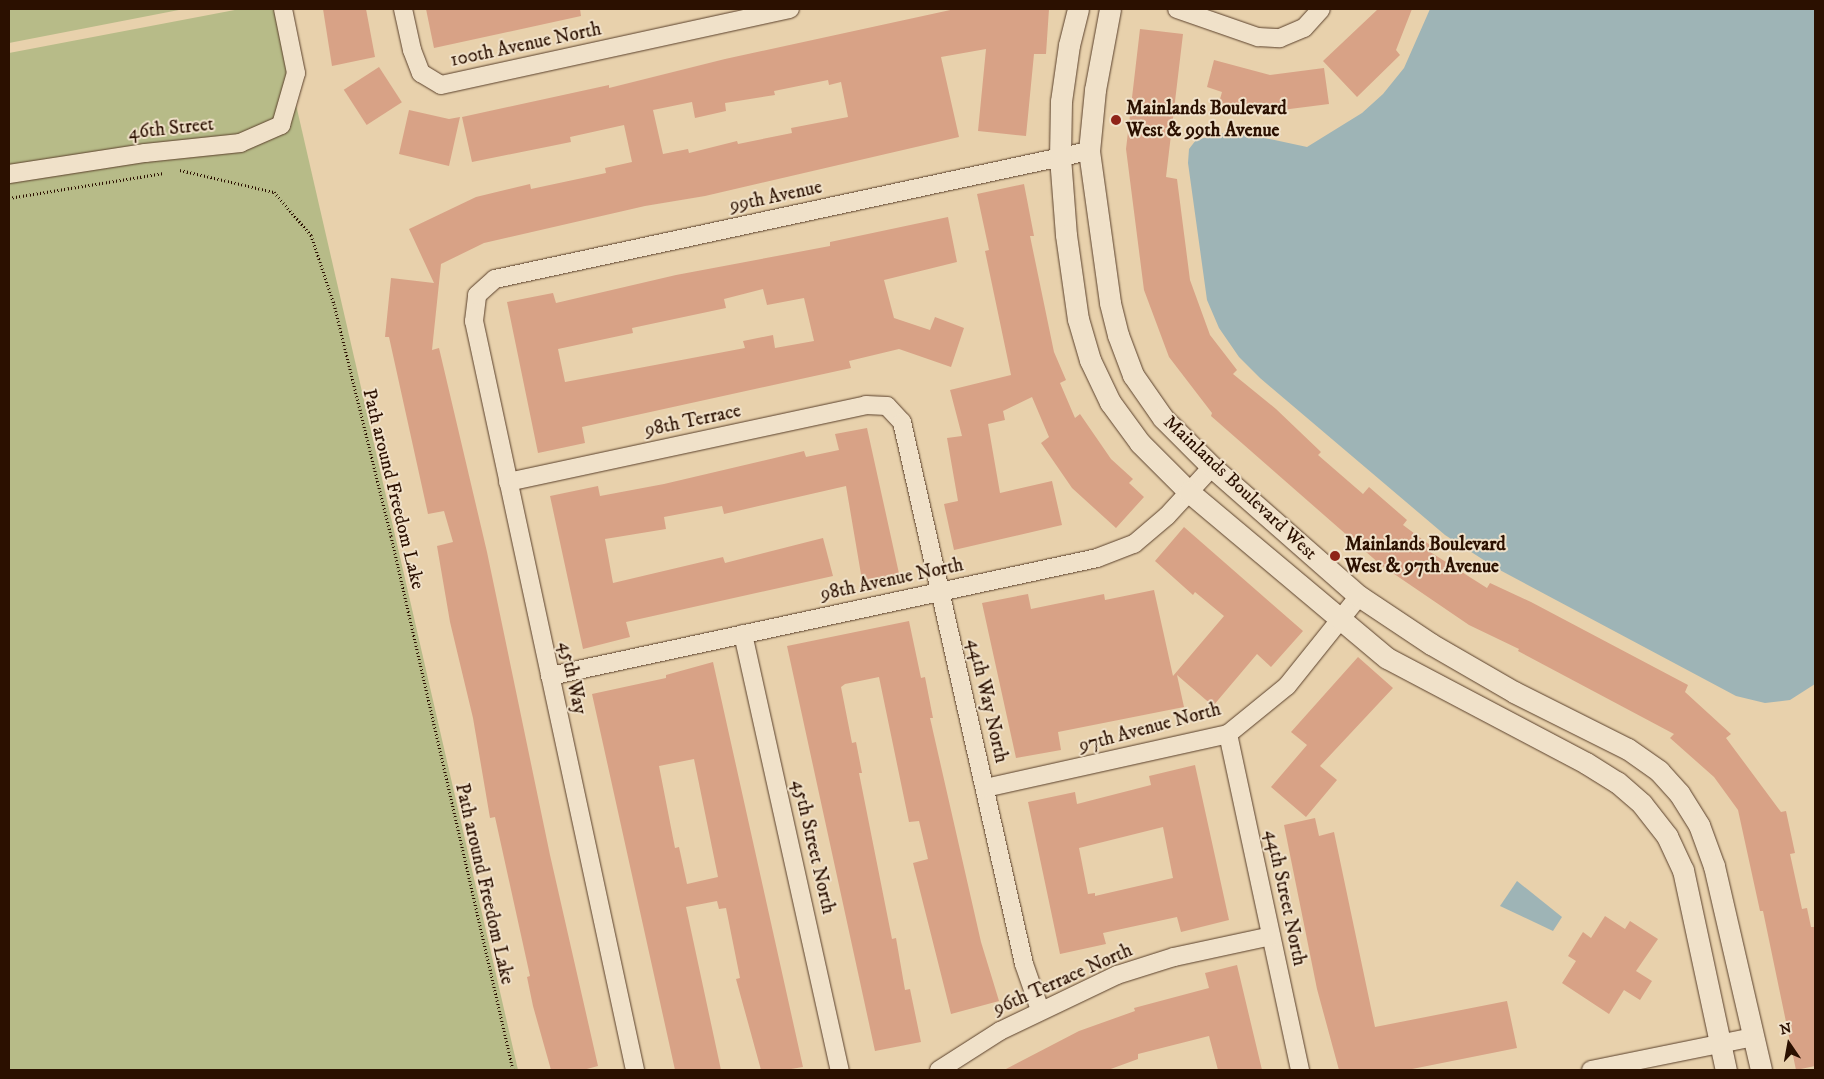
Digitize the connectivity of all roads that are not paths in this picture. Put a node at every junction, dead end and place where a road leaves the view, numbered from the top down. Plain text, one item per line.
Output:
1 (282, 9) edge
2 (403, 9) edge
3 (790, 9) edge
4 (1078, 9) edge
5 (1110, 9) edge
6 (1177, 9) edge
7 (1321, 9) edge
8 (1090, 151) junction
9 (1060, 157) junction
10 (9, 174) edge
11 (477, 295) joint
12 (887, 406) joint
13 (1212, 467) junction
14 (508, 482) junction
15 (1189, 492) junction
16 (941, 591) junction
17 (1359, 596) junction
18 (1339, 621) junction
19 (743, 634) junction
20 (550, 676) junction
21 (1228, 734) junction
22 (986, 788) junction
23 (1271, 936) junction
24 (1040, 1010) junction
25 (1752, 1037) junction
26 (1719, 1044) junction
27 (635, 1070) edge
28 (840, 1070) edge
29 (939, 1070) edge
30 (1300, 1070) edge
31 (1592, 1070) edge
32 (1726, 1070) edge
33 (1761, 1070) edge

1 - 10 street, 46th Street
2 - 3 street, 100th Avenue North
4 - 9 street, Mainlands Boulevard West
5 - 8 street, Mainlands Boulevard West
6 - 7 street
8 - 9 street, 99th Avenue
8 - 13 street, Mainlands Boulevard West
9 - 11 street, 99th Avenue
9 - 15 street, Mainlands Boulevard West
11 - 14 street, 45th Way
12 - 14 street, 98th Terrace
12 - 16 street, 44th Way North
13 - 15 street, 98th Avenue North
13 - 17 street, Mainlands Boulevard West
14 - 20 street, 45th Way
15 - 16 street, 98th Avenue North
15 - 18 street, Mainlands Boulevard West
16 - 19 street, 98th Avenue North
16 - 22 street, 44th Way North
17 - 18 street, 97th Avenue North
17 - 25 street, Mainlands Boulevard West
18 - 21 street, 97th Avenue North
18 - 26 street, Mainlands Boulevard West
19 - 20 street, 98th Avenue North
19 - 28 street, 45th Street North
20 - 27 street, 45th Way
21 - 22 street, 97th Avenue North
21 - 23 street, 44th Street North
22 - 24 street, 44th Way North
23 - 24 street, 96th Terrace North
23 - 30 street, 44th Street North
24 - 29 street, 96th Terrace North
25 - 26 street
25 - 33 street, Mainlands Boulevard West
26 - 31 street
26 - 32 street, Mainlands Boulevard West

